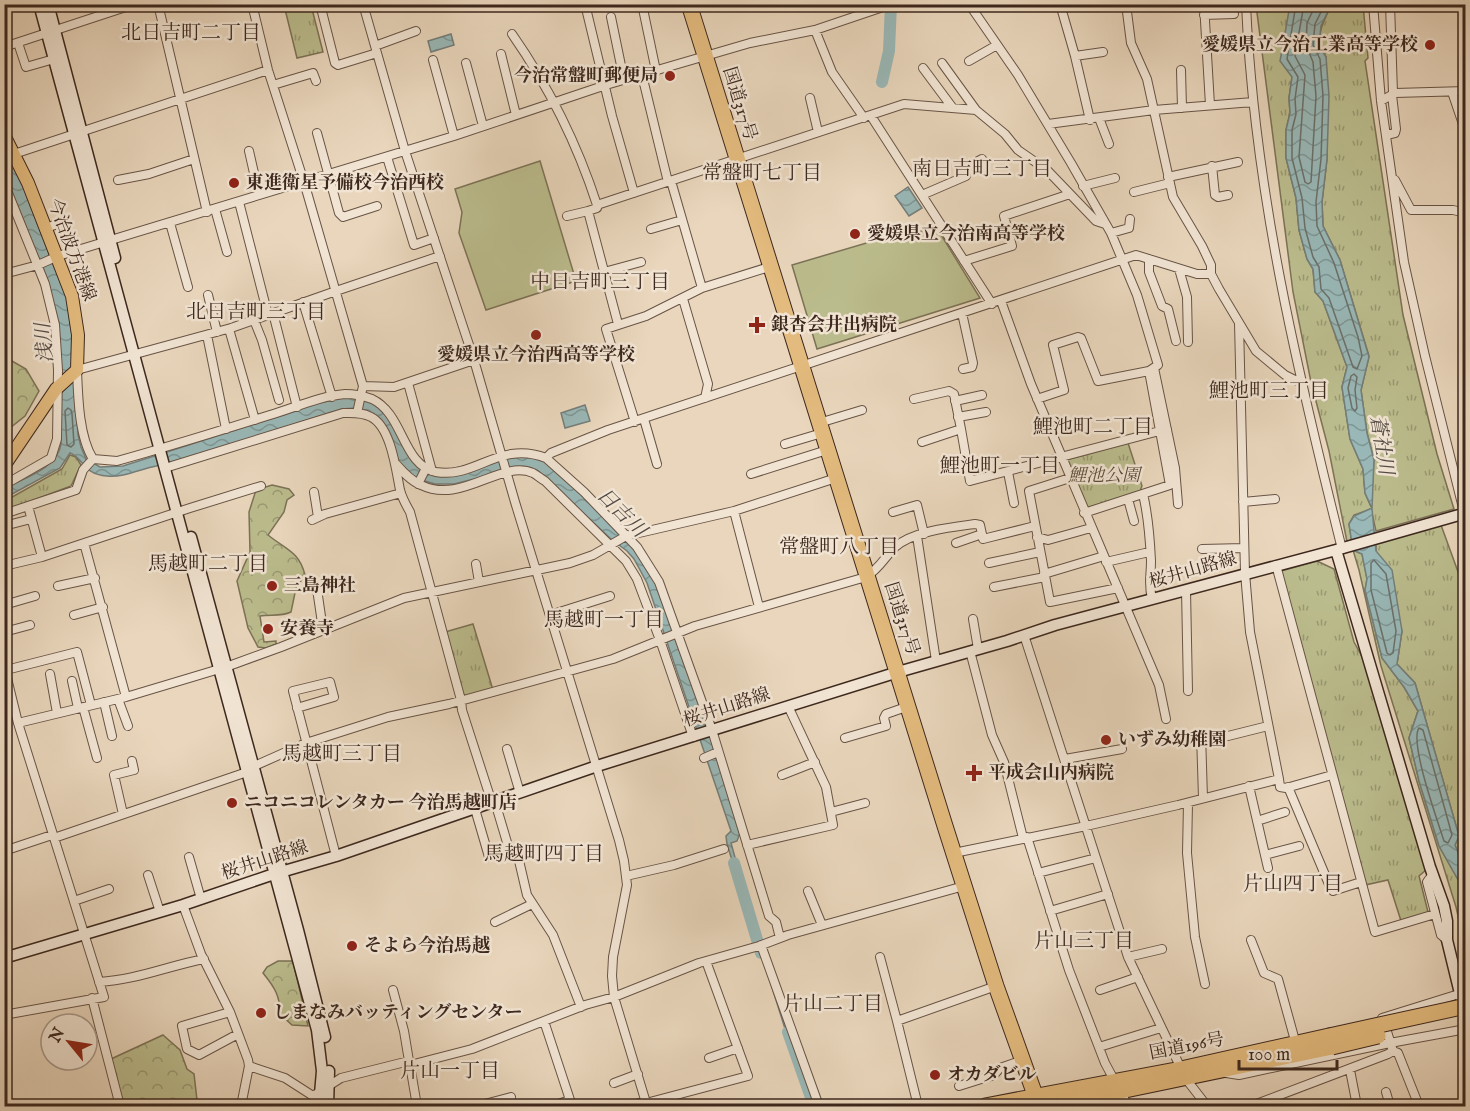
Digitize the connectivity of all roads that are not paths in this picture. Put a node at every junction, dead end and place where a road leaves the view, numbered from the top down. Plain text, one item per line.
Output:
1 (39, 4) edge
2 (48, 4) edge
3 (135, 4) edge
4 (158, 4) edge
5 (252, 4) edge
6 (320, 4) edge
7 (363, 4) edge
8 (585, 4) edge
9 (642, 4) edge
10 (688, 4) edge
11 (861, 4) edge
12 (892, 4) edge
13 (969, 4) edge
14 (1060, 4) edge
15 (1126, 4) edge
16 (1203, 4) edge
17 (1246, 4) edge
18 (1373, 4) edge
19 (1390, 4) edge
20 (108, 9) edge
21 (864, 13) junction
22 (1234, 14) dead end
23 (1204, 15) junction
24 (611, 17) dead end
25 (815, 30) junction
26 (416, 31) dead end
27 (51, 32) junction
28 (512, 34) dead end
29 (18, 43) junction
30 (997, 45) junction
31 (4, 47) edge
32 (376, 49) junction
33 (1103, 52) dead end
34 (501, 54) dead end
35 (704, 56) junction
36 (1076, 56) junction
37 (54, 60) junction
38 (433, 60) dead end
39 (969, 61) dead end
40 (466, 63) dead end
41 (942, 63) dead end
42 (923, 68) dead end
43 (268, 70) junction
44 (1181, 70) dead end
45 (656, 71) junction
46 (642, 75) junction
47 (624, 80) junction
48 (316, 81) dead end
49 (273, 85) junction
50 (606, 85) junction
51 (1466, 91) edge
52 (1452, 92) junction
53 (1393, 94) junction
54 (810, 98) dead end
55 (180, 100) junction
56 (1381, 101) junction
57 (554, 102) junction
58 (1253, 102) junction
59 (1210, 105) junction
60 (952, 107) junction
61 (1182, 108) junction
62 (976, 110) junction
63 (1154, 111) junction
64 (516, 115) junction
65 (868, 117) junction
66 (1099, 118) junction
67 (1090, 120) junction
68 (1048, 124) junction
69 (483, 126) junction
70 (818, 132) junction
71 (78, 133) junction
72 (317, 133) dead end
73 (1466, 133) edge
74 (4, 135) edge
75 (1386, 135) junction
76 (454, 136) junction
77 (1109, 144) dead end
78 (405, 151) junction
79 (249, 152) dead end
80 (14, 154) junction
81 (387, 157) junction
82 (194, 159) junction
83 (736, 159) junction
84 (982, 159) dead end
85 (1238, 162) dead end
86 (1212, 166) junction
87 (328, 174) junction
88 (1392, 176) junction
89 (1115, 177) dead end
90 (118, 180) dead end
91 (1169, 180) junction
92 (304, 182) junction
93 (670, 182) junction
94 (4, 183) edge
95 (1083, 186) junction
96 (1134, 192) dead end
97 (634, 193) junction
98 (1070, 194) junction
99 (260, 195) junction
100 (922, 195) junction
101 (1228, 195) dead end
102 (239, 202) junction
103 (597, 205) junction
104 (376, 206) dead end
105 (211, 210) junction
106 (588, 211) junction
107 (1466, 213) edge
108 (567, 216) dead end
109 (1130, 219) dead end
110 (682, 220) junction
111 (62, 222) dead end
112 (170, 223) junction
113 (1105, 224) junction
114 (44, 229) junction
115 (651, 230) dead end
116 (1111, 233) junction
117 (434, 238) junction
118 (107, 242) junction
119 (226, 252) dead end
120 (440, 256) junction
121 (55, 257) junction
122 (1149, 259) junction
123 (1122, 260) junction
124 (964, 261) junction
125 (641, 262) dead end
126 (39, 264) junction
127 (769, 267) junction
128 (1179, 269) junction
129 (604, 272) junction
130 (4, 274) edge
131 (1210, 274) junction
132 (188, 287) dead end
133 (702, 288) junction
134 (336, 291) junction
135 (208, 295) dead end
136 (683, 299) junction
137 (1001, 301) junction
138 (303, 302) junction
139 (992, 304) junction
140 (962, 313) junction
141 (271, 314) junction
142 (254, 320) junction
143 (1239, 322) junction
144 (618, 324) junction
145 (230, 329) junction
146 (217, 332) junction
147 (207, 335) junction
148 (1176, 341) dead end
149 (1188, 342) dead end
150 (137, 353) junction
151 (474, 360) junction
152 (800, 365) junction
153 (963, 369) dead end
154 (1151, 369) junction
155 (76, 372) junction
156 (408, 383) junction
157 (1301, 383) junction
158 (363, 386) junction
159 (58, 387) junction
160 (982, 395) dead end
161 (360, 396) junction
162 (332, 397) junction
163 (705, 398) junction
164 (915, 399) dead end
165 (1037, 399) junction
166 (279, 400) dead end
167 (955, 401) junction
168 (297, 407) junction
169 (862, 410) dead end
170 (986, 412) dead end
171 (357, 413) junction
172 (958, 417) junction
173 (644, 419) junction
174 (255, 420) junction
175 (635, 422) junction
176 (820, 428) junction
177 (226, 429) junction
178 (961, 429) junction
179 (1164, 430) junction
180 (922, 442) dead end
181 (785, 444) dead end
182 (163, 448) junction
183 (827, 450) junction
184 (501, 456) junction
185 (1061, 457) junction
186 (546, 458) junction
187 (92, 459) junction
188 (396, 464) junction
189 (657, 464) dead end
190 (4, 466) edge
191 (168, 467) junction
192 (428, 469) junction
193 (507, 472) junction
194 (1008, 472) junction
195 (751, 474) dead end
196 (836, 478) junction
197 (1070, 478) junction
198 (1466, 481) edge
199 (418, 483) junction
200 (1457, 483) junction
201 (4, 485) edge
202 (261, 486) dead end
203 (314, 492) dead end
204 (401, 493) junction
205 (1143, 494) junction
206 (1128, 499) junction
207 (1275, 499) dead end
208 (1243, 502) junction
209 (1014, 503) dead end
210 (1178, 504) dead end
211 (28, 506) junction
212 (6, 510) edge
213 (180, 511) junction
214 (734, 512) junction
215 (893, 512) dead end
216 (1084, 513) junction
217 (1463, 515) edge
218 (31, 519) junction
219 (1134, 521) dead end
220 (4, 526) edge
221 (1035, 526) junction
222 (1091, 528) junction
223 (982, 534) junction
224 (921, 535) junction
225 (626, 536) junction
226 (1037, 537) junction
227 (84, 543) junction
228 (956, 543) dead end
229 (610, 546) junction
230 (1244, 548) junction
231 (1202, 549) dead end
232 (1342, 549) junction
233 (1040, 552) junction
234 (1145, 553) dead end
235 (42, 557) junction
236 (1105, 559) junction
237 (989, 563) dead end
238 (476, 564) dead end
239 (1276, 565) junction
240 (4, 566) edge
241 (537, 571) junction
242 (1245, 573) junction
243 (1045, 575) junction
244 (866, 576) junction
245 (95, 578) junction
246 (479, 582) junction
247 (58, 586) dead end
248 (994, 587) dead end
249 (317, 588) dead end
250 (1118, 588) junction
251 (1186, 590) junction
252 (430, 592) junction
253 (35, 596) dead end
254 (610, 596) dead end
255 (1152, 599) junction
256 (4, 605) edge
257 (759, 607) junction
258 (1126, 607) junction
259 (103, 608) junction
260 (74, 615) dead end
261 (550, 615) junction
262 (973, 619) dead end
263 (30, 625) dead end
264 (323, 630) junction
265 (4, 632) edge
266 (676, 633) junction
267 (1024, 635) junction
268 (660, 640) junction
269 (974, 650) junction
270 (936, 660) junction
271 (5, 668) edge
272 (222, 668) junction
273 (568, 672) junction
274 (898, 672) junction
275 (50, 674) dead end
276 (72, 681) dead end
277 (1188, 692) dead end
278 (122, 698) junction
279 (461, 700) junction
280 (104, 702) junction
281 (788, 706) junction
282 (909, 706) junction
283 (84, 707) junction
284 (297, 708) junction
285 (57, 713) junction
286 (1166, 719) dead end
287 (18, 723) junction
288 (128, 726) dead end
289 (1268, 726) junction
290 (711, 731) junction
291 (1201, 734) dead end
292 (112, 736) dead end
293 (1228, 736) dead end
294 (693, 737) junction
295 (845, 738) dead end
296 (306, 744) junction
297 (507, 749) dead end
298 (1122, 749) dead end
299 (718, 752) junction
300 (97, 758) dead end
301 (704, 758) dead end
302 (1065, 759) junction
303 (132, 761) dead end
304 (814, 762) junction
305 (597, 766) junction
306 (249, 769) junction
307 (782, 775) dead end
308 (1332, 775) junction
309 (1279, 779) junction
310 (1248, 786) junction
311 (1288, 787) junction
312 (520, 793) junction
313 (1203, 798) junction
314 (1188, 802) junction
315 (493, 803) junction
316 (865, 803) dead end
317 (475, 809) junction
318 (831, 812) junction
319 (1285, 812) dead end
320 (123, 814) junction
321 (1257, 821) junction
322 (1086, 826) junction
323 (53, 836) junction
324 (1025, 838) junction
325 (747, 845) junction
326 (1299, 846) dead end
327 (724, 849) dead end
328 (4, 851) edge
329 (954, 853) junction
330 (1265, 855) junction
331 (336, 856) junction
332 (189, 857) dead end
333 (489, 857) dead end
334 (1096, 858) junction
335 (1268, 868) dead end
336 (278, 873) junction
337 (1038, 873) junction
338 (1433, 874) junction
339 (148, 875) dead end
340 (626, 876) junction
341 (1361, 882) junction
342 (964, 886) junction
343 (109, 889) dead end
344 (808, 891) dead end
345 (1108, 894) junction
346 (201, 899) junction
347 (74, 901) junction
348 (532, 904) junction
349 (183, 905) junction
350 (1050, 911) junction
351 (160, 912) junction
352 (1435, 914) junction
353 (495, 922) dead end
354 (822, 925) junction
355 (84, 935) junction
356 (780, 938) junction
357 (1251, 940) dead end
358 (1447, 940) junction
359 (758, 946) junction
360 (1161, 950) dead end
361 (880, 957) dead end
362 (1128, 957) junction
363 (4, 958) edge
364 (204, 959) junction
365 (706, 961) junction
366 (1138, 977) junction
367 (99, 982) junction
368 (1204, 984) dead end
369 (996, 986) junction
370 (393, 990) dead end
371 (1100, 990) dead end
372 (614, 997) junction
373 (92, 998) junction
374 (1462, 1000) edge
375 (580, 1007) junction
376 (230, 1012) junction
377 (4, 1015) edge
378 (1383, 1017) junction
379 (1466, 1017) edge
380 (544, 1021) junction
381 (897, 1021) junction
382 (1161, 1028) junction
383 (1466, 1029) edge
384 (238, 1034) junction
385 (1294, 1037) junction
386 (1331, 1042) junction
387 (1100, 1047) junction
388 (1392, 1047) junction
389 (738, 1048) junction
390 (709, 1058) dead end
391 (1023, 1060) junction
392 (410, 1063) junction
393 (249, 1066) junction
394 (1217, 1067) junction
395 (1350, 1070) junction
396 (638, 1074) junction
397 (1183, 1074) junction
398 (614, 1083) dead end
399 (959, 1086) dead end
400 (1117, 1086) junction
401 (326, 1088) junction
402 (1386, 1092) dead end
403 (511, 1097) dead end
404 (1037, 1101) edge
405 (571, 1103) edge
406 (646, 1103) edge
407 (120, 1107) edge
408 (241, 1107) edge
409 (319, 1107) edge
410 (328, 1107) edge
411 (417, 1107) edge
412 (477, 1107) edge
413 (552, 1107) edge
414 (629, 1107) edge
415 (819, 1107) edge
416 (918, 1107) edge
417 (985, 1107) edge
418 (1048, 1107) edge
419 (1128, 1107) edge
420 (1207, 1107) edge
421 (1251, 1107) edge
422 (1357, 1107) edge
423 (1390, 1107) edge
424 (1419, 1107) edge

1 - 27 street
2 - 27 street
3 - 20 street
4 - 55 street
5 - 43 street
6 - 32 street
7 - 32 street
8 - 50 street
9 - 45 street
10 - 35 highway, 国道317号
11 - 21 street
12 - 21 street
13 - 30 street
14 - 36 street
15 - 63 street
16 - 23 street
17 - 58 street
18 - 56 street
19 - 53 street
20 - 27 street
21 - 25 street
22 - 23 street
23 - 59 street
24 - 47 street
25 - 35 street
25 - 65 street
26 - 32 street
27 - 29 street
27 - 37 street
27 - 71 street
28 - 57 street
29 - 31 street
29 - 37 street
30 - 39 street
30 - 68 street
32 - 78 street
33 - 36 street
34 - 64 street
35 - 45 street
35 - 83 highway, 国道317号
36 - 67 street
37 - 71 street
38 - 76 street
40 - 69 street
41 - 62 street
42 - 60 street
43 - 49 street
43 - 55 street
44 - 61 street
45 - 46 street
46 - 47 street
46 - 93 street
47 - 50 street
48 - 49 street
49 - 92 street
50 - 57 street
50 - 97 street
51 - 52 street
52 - 53 street
52 - 73 street
53 - 56 street
53 - 75 street
54 - 70 street
55 - 71 street
55 - 82 street
56 - 75 street
57 - 64 street
57 - 103 street
58 - 59 street
58 - 157 street
59 - 61 street
60 - 62 street
60 - 65 street
61 - 63 street
62 - 98 street
63 - 66 street
63 - 91 street
64 - 69 street
65 - 70 street
65 - 100 street
66 - 67 street
66 - 77 street
67 - 68 street
68 - 95 street
69 - 76 street
70 - 83 street
71 - 80 street
71 - 118 street
72 - 87 street
74 - 80 main road, 今治波方港線
75 - 88 street
76 - 78 street
78 - 81 street
78 - 117 street
79 - 99 street
80 - 114 main road, 今治波方港線
81 - 87 street
81 - 117 street
82 - 90 street
82 - 105 street
83 - 93 street
83 - 127 highway, 国道317号
84 - 100 street
85 - 86 street
86 - 91 street
86 - 101 street
87 - 92 street
87 - 104 street
88 - 107 street
88 - 200 street
89 - 95 street
91 - 96 street
91 - 131 street
92 - 99 street
92 - 134 street
93 - 97 street
93 - 110 street
94 - 126 street
95 - 113 street
97 - 103 street
98 - 113 street
98 - 124 street
99 - 102 street
100 - 124 street
102 - 105 street
102 - 141 street
103 - 106 street
105 - 112 street
105 - 119 street
106 - 108 street
106 - 129 street
109 - 116 street
110 - 115 street
110 - 133 street
111 - 114 street
112 - 118 street
112 - 132 street
113 - 116 street
114 - 121 main road, 今治波方港線
116 - 123 street
117 - 120 street
118 - 121 street
118 - 150 street
120 - 134 street
120 - 151 street
121 - 126 street
121 - 155 main road, 今治波方港線
122 - 123 street
122 - 128 street
122 - 148 street
123 - 137 street
123 - 154 street
124 - 139 street
125 - 129 street
126 - 130 street
126 - 159 street
127 - 133 street
127 - 152 highway, 国道317号
128 - 131 street
128 - 149 street
129 - 144 street
131 - 143 street
133 - 136 street
134 - 138 street
134 - 158 street
135 - 146 street
136 - 144 street
136 - 163 street
137 - 139 street
137 - 165 street
138 - 141 street
138 - 162 street
139 - 140 street
140 - 152 street
140 - 153 street
141 - 142 street
141 - 168 street
142 - 145 street
142 - 166 street
143 - 157 street
143 - 208 street
144 - 175 street
145 - 146 street
145 - 174 street
146 - 147 street
147 - 150 street
147 - 177 street
150 - 155 street
150 - 182 street
151 - 156 street
151 - 184 street
152 - 163 street
152 - 176 highway, 国道317号
154 - 165 street
154 - 179 street
155 - 159 main road
155 - 187 street
156 - 158 street
156 - 192 street
157 - 232 street
158 - 161 street
159 - 190 main road
159 - 201 street
160 - 167 street
161 - 162 street
161 - 171 street
161 - 192 street
162 - 168 street
163 - 173 street
164 - 167 street
165 - 185 street
167 - 172 street
168 - 174 street
169 - 176 street
170 - 172 street
171 - 188 street
171 - 191 street
172 - 178 street
173 - 175 street
173 - 189 street
174 - 177 street
175 - 186 street
176 - 181 street
176 - 183 highway, 国道317号
177 - 182 street
178 - 180 street
178 - 194 street
179 - 185 street
179 - 205 street
179 - 210 street
182 - 187 street
182 - 191 street
183 - 195 street
183 - 196 highway, 国道317号
184 - 186 street
184 - 192 street
184 - 193 street
185 - 194 street
185 - 197 street
186 - 225 street
187 - 211 street
188 - 199 street
188 - 204 street
191 - 213 street
192 - 199 street
193 - 199 street
193 - 229 street
193 - 241 street
194 - 209 street
196 - 214 street
196 - 244 highway, 国道317号
197 - 216 street
197 - 221 street
198 - 200 street
200 - 217 street
202 - 213 street
203 - 204 street
204 - 252 street
205 - 206 street
205 - 255 street
206 - 216 street
206 - 219 street
207 - 208 street
208 - 230 street
211 - 212 street
211 - 218 street
213 - 227 street
213 - 272 street
214 - 225 street
214 - 257 street
215 - 224 street
216 - 222 street
217 - 232 street, 桜井山路線
218 - 220 street
218 - 235 street
221 - 223 street
221 - 226 street
222 - 226 street
222 - 236 street
223 - 224 street
223 - 228 street
224 - 244 street
224 - 270 street
225 - 229 street
225 - 266 street
226 - 233 street
227 - 235 street
227 - 245 street
229 - 241 street
229 - 268 street
230 - 231 street
230 - 242 street
232 - 239 street, 桜井山路線
232 - 338 street
233 - 237 street
233 - 243 street
234 - 236 street
235 - 240 street
236 - 243 street
236 - 250 street
238 - 246 street
239 - 242 street, 桜井山路線
239 - 308 street
241 - 246 street
241 - 261 street
242 - 251 street, 桜井山路線
242 - 289 street
243 - 248 street
243 - 250 street
244 - 257 street
244 - 274 highway, 国道317号
245 - 247 street
245 - 259 street
246 - 252 street
249 - 264 street
250 - 258 street
251 - 255 street, 桜井山路線
251 - 277 street
252 - 264 street
252 - 279 street
253 - 256 street
254 - 261 street
255 - 258 street, 桜井山路線
257 - 266 street
258 - 267 street, 桜井山路線
258 - 286 street
259 - 260 street
259 - 278 street
261 - 273 street
262 - 269 street
263 - 265 street
264 - 272 street
266 - 268 street
266 - 290 street
267 - 269 street, 桜井山路線
267 - 302 street
268 - 273 street
268 - 294 street
269 - 270 street, 桜井山路線
269 - 324 street
270 - 274 street, 桜井山路線
271 - 283 street
271 - 287 street
272 - 278 street
272 - 306 street
273 - 279 street
273 - 305 street
274 - 281 street, 桜井山路線
274 - 282 highway, 国道317号
275 - 285 street
276 - 283 street
278 - 280 street
278 - 288 street
279 - 296 street
279 - 315 street
280 - 283 street
280 - 292 street
281 - 290 street, 桜井山路線
281 - 304 street
282 - 295 street
282 - 329 highway, 国道317号
283 - 285 street
283 - 300 street
284 - 284 street
284 - 296 street
285 - 287 street
287 - 323 street
289 - 293 street
289 - 309 street
290 - 294 street, 桜井山路線
290 - 299 street
291 - 313 street
294 - 305 street, 桜井山路線
296 - 306 street
296 - 331 street
297 - 312 street
298 - 302 street
299 - 301 street
299 - 325 street
302 - 322 street
303 - 320 street
304 - 307 street
304 - 318 street
305 - 312 street, 桜井山路線
305 - 340 street
306 - 320 street
306 - 336 street
308 - 311 street
308 - 341 street
309 - 310 street
309 - 311 street
310 - 313 street
310 - 321 street
311 - 341 street
312 - 315 street, 桜井山路線
313 - 314 street
314 - 322 street
314 - 368 street
315 - 317 street, 桜井山路線
315 - 348 street
316 - 318 street
317 - 331 street, 桜井山路線
317 - 333 street
318 - 325 street
319 - 321 street
320 - 323 street
321 - 330 street
322 - 324 street
322 - 334 street
323 - 328 street
323 - 347 street
324 - 329 street
324 - 337 street
325 - 356 street
326 - 330 street
327 - 340 street
329 - 342 highway, 国道317号
330 - 335 street
331 - 336 street, 桜井山路線
332 - 346 street
334 - 337 street
334 - 345 street
336 - 346 street, 桜井山路線
336 - 401 street
337 - 350 street
338 - 352 street
338 - 358 street
339 - 351 street
340 - 372 street
341 - 352 street
342 - 354 street
342 - 369 highway, 国道317号
343 - 347 street
344 - 354 street
345 - 350 street
345 - 362 street
346 - 349 street, 桜井山路線
347 - 355 street
348 - 353 street
348 - 375 street
349 - 351 street, 桜井山路線
349 - 364 street
350 - 387 street
351 - 355 street, 桜井山路線
352 - 358 street
354 - 356 street
355 - 363 street, 桜井山路線
355 - 367 street
356 - 359 street
357 - 385 street
358 - 374 street
359 - 365 street
359 - 415 street
360 - 362 street
361 - 381 street
362 - 366 street
364 - 367 street
364 - 376 street
365 - 372 street
365 - 389 street
366 - 371 street
366 - 382 street
367 - 373 street
369 - 381 street
369 - 391 highway, 国道317号
370 - 392 street
372 - 375 street
372 - 396 street
373 - 377 street
373 - 407 street
374 - 378 street
374 - 379 street
374 - 386 highway, 国道196号, bridge
375 - 380 street
376 - 384 street
376 - 384 street
378 - 385 street
378 - 388 street
379 - 386 highway, 国道196号, bridge
380 - 392 street
380 - 405 street
381 - 416 street
382 - 387 street
382 - 397 street
383 - 388 street
384 - 393 street
385 - 394 street
386 - 394 highway, 国道196号
387 - 400 street
388 - 394 street
388 - 395 street
388 - 424 street
389 - 390 street
389 - 406 street
391 - 399 street
391 - 404 highway, 国道317号
392 - 401 street
392 - 411 street
393 - 401 street
393 - 408 street
394 - 397 highway, 国道196号
395 - 421 street
395 - 422 street
396 - 398 street
396 - 406 street
397 - 400 highway, 国道196号
397 - 420 street
400 - 404 highway, 国道196号
400 - 418 highway, 国道196号
400 - 419 street
401 - 409 street
401 - 410 street
402 - 423 street
403 - 412 street
404 - 417 highway, 国道196号
405 - 413 street
406 - 414 street

